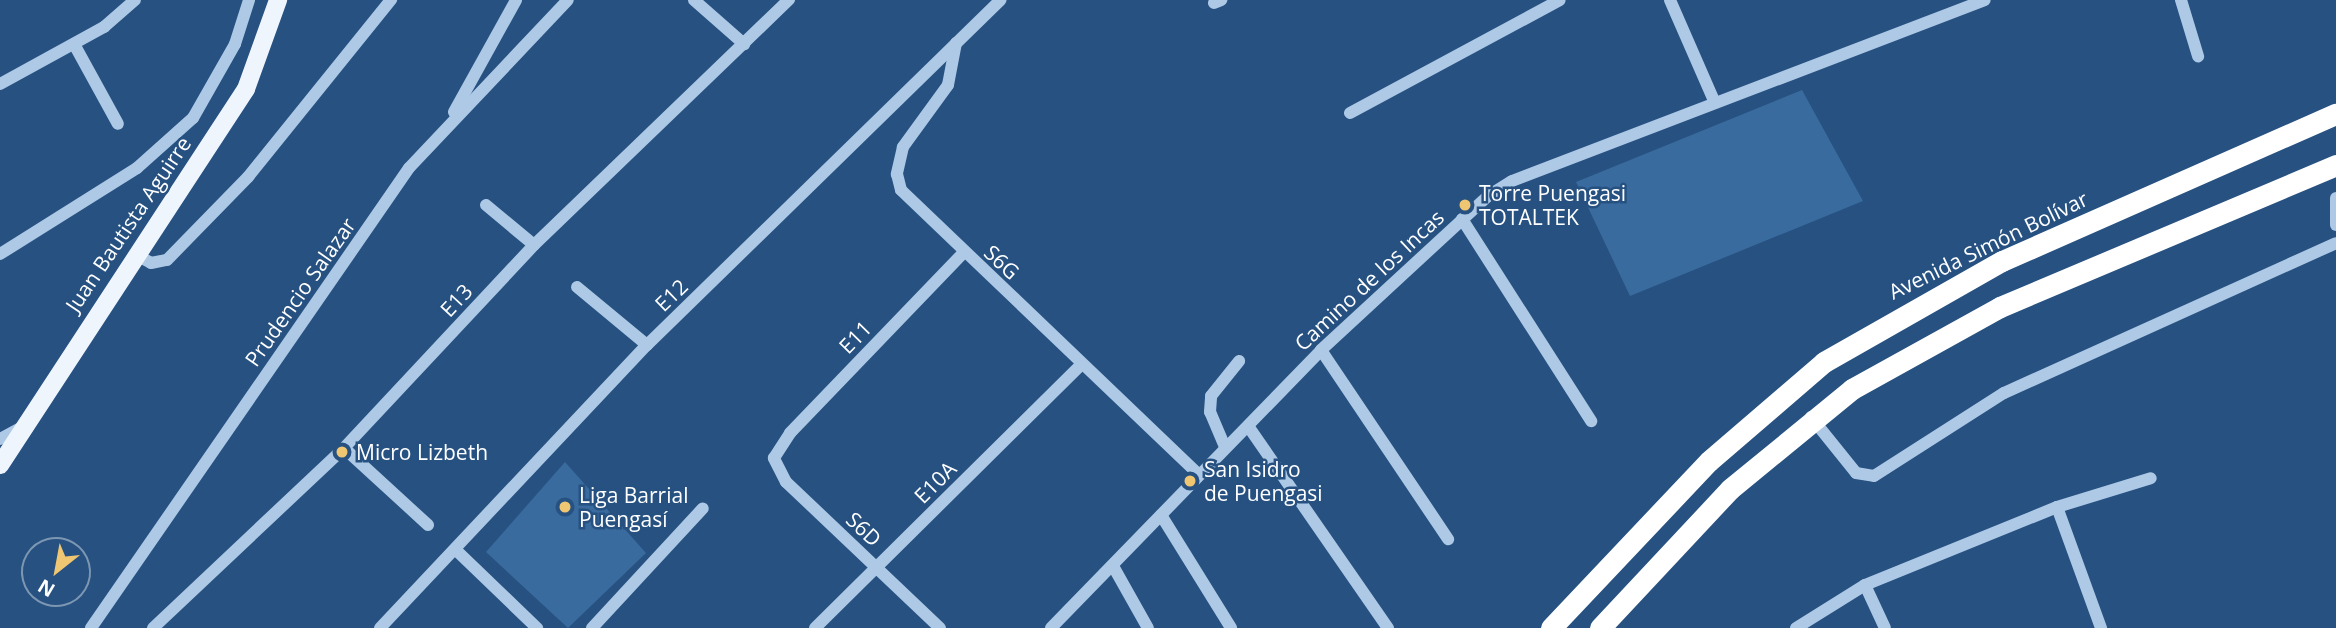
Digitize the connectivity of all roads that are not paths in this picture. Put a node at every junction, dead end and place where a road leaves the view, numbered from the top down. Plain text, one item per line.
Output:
1 (116, 0) edge
2 (249, 0) edge
3 (278, 0) edge
4 (391, 0) edge
5 (516, 0) edge
6 (568, 0) edge
7 (694, 0) edge
8 (789, 0) edge
9 (1000, 0) edge
10 (1560, 0) edge
11 (1670, 0) edge
12 (1985, 0) edge
13 (2181, 0) edge
14 (132, 4) edge
15 (956, 43) junction
16 (74, 44) junction
17 (744, 44) junction
18 (2198, 56) dead end
19 (0, 84) edge
20 (1715, 103) junction
21 (1350, 113) dead end
22 (2336, 114) edge
23 (452, 117) junction
24 (118, 124) dead end
25 (2336, 164) edge
26 (2336, 198) edge
27 (486, 205) dead end
28 (1462, 219) junction
29 (2336, 225) edge
30 (2336, 243) edge
31 (534, 245) junction
32 (964, 252) junction
33 (0, 254) edge
34 (135, 254) junction
35 (577, 287) dead end
36 (647, 345) junction
37 (1321, 350) junction
38 (1239, 361) dead end
39 (1082, 364) junction
40 (1811, 417) junction
41 (1591, 421) dead end
42 (1248, 426) junction
43 (19, 429) junction
44 (0, 439) edge
45 (1225, 447) junction
46 (344, 448) junction
47 (777, 451) joint
48 (0, 466) edge
49 (1197, 473) junction
50 (2151, 478) dead end
51 (2057, 507) junction
52 (703, 508) dead end
53 (1161, 515) junction
54 (428, 525) dead end
55 (1448, 539) dead end
56 (458, 552) junction
57 (1113, 566) junction
58 (877, 568) junction
59 (1865, 585) junction
60 (91, 628) edge
61 (153, 628) edge
62 (380, 628) edge
63 (537, 628) edge
64 (592, 628) edge
65 (815, 628) edge
66 (940, 628) edge
67 (1051, 628) edge
68 (1148, 628) edge
69 (1231, 628) edge
70 (1388, 628) edge
71 (1551, 628) edge
72 (1600, 628) edge
73 (1796, 628) edge
74 (1885, 628) edge
75 (2101, 628) edge

1 - 14 street
2 - 33 street
3 - 34 main road, Juan Bautista Aguirre
4 - 34 street
5 - 23 street
6 - 23 street, Prudencio Salazar
7 - 17 street
8 - 17 street, E13
9 - 15 street, E12
10 - 21 street
11 - 20 street
12 - 20 street, Camino de los Incas
13 - 18 street
14 - 16 street
15 - 32 street, S6G
15 - 36 street, E12
16 - 19 street
16 - 24 street
17 - 31 street, E13
20 - 28 street, Camino de los Incas
22 - 71 highway, Avenida Simón Bolívar
23 - 60 street, Prudencio Salazar
25 - 40 highway
26 - 29 street
27 - 31 street
28 - 37 street, Camino de los Incas
28 - 41 street
30 - 40 street
31 - 46 street, E13
32 - 39 street, S6G
32 - 47 street, E11
34 - 43 main road, Juan Bautista Aguirre
35 - 36 street
36 - 56 street, E12
37 - 42 street, Camino de los Incas
37 - 55 street
38 - 45 street
39 - 49 street, S6G
39 - 58 street, E10A
40 - 72 highway
42 - 45 street, Camino de los Incas
42 - 70 street
43 - 44 street
43 - 48 main road, Juan Bautista Aguirre
45 - 49 street, Camino de los Incas
46 - 54 street
46 - 61 street, E13
47 - 58 street, S6D
49 - 53 street, Camino de los Incas
50 - 51 street
51 - 59 street
51 - 75 street
52 - 64 street
53 - 57 street, Camino de los Incas
53 - 69 street
56 - 62 street, E12
56 - 63 street
57 - 67 street, Camino de los Incas
57 - 68 street
58 - 65 street, E10A
58 - 66 street, S6D
59 - 73 street
59 - 74 street

